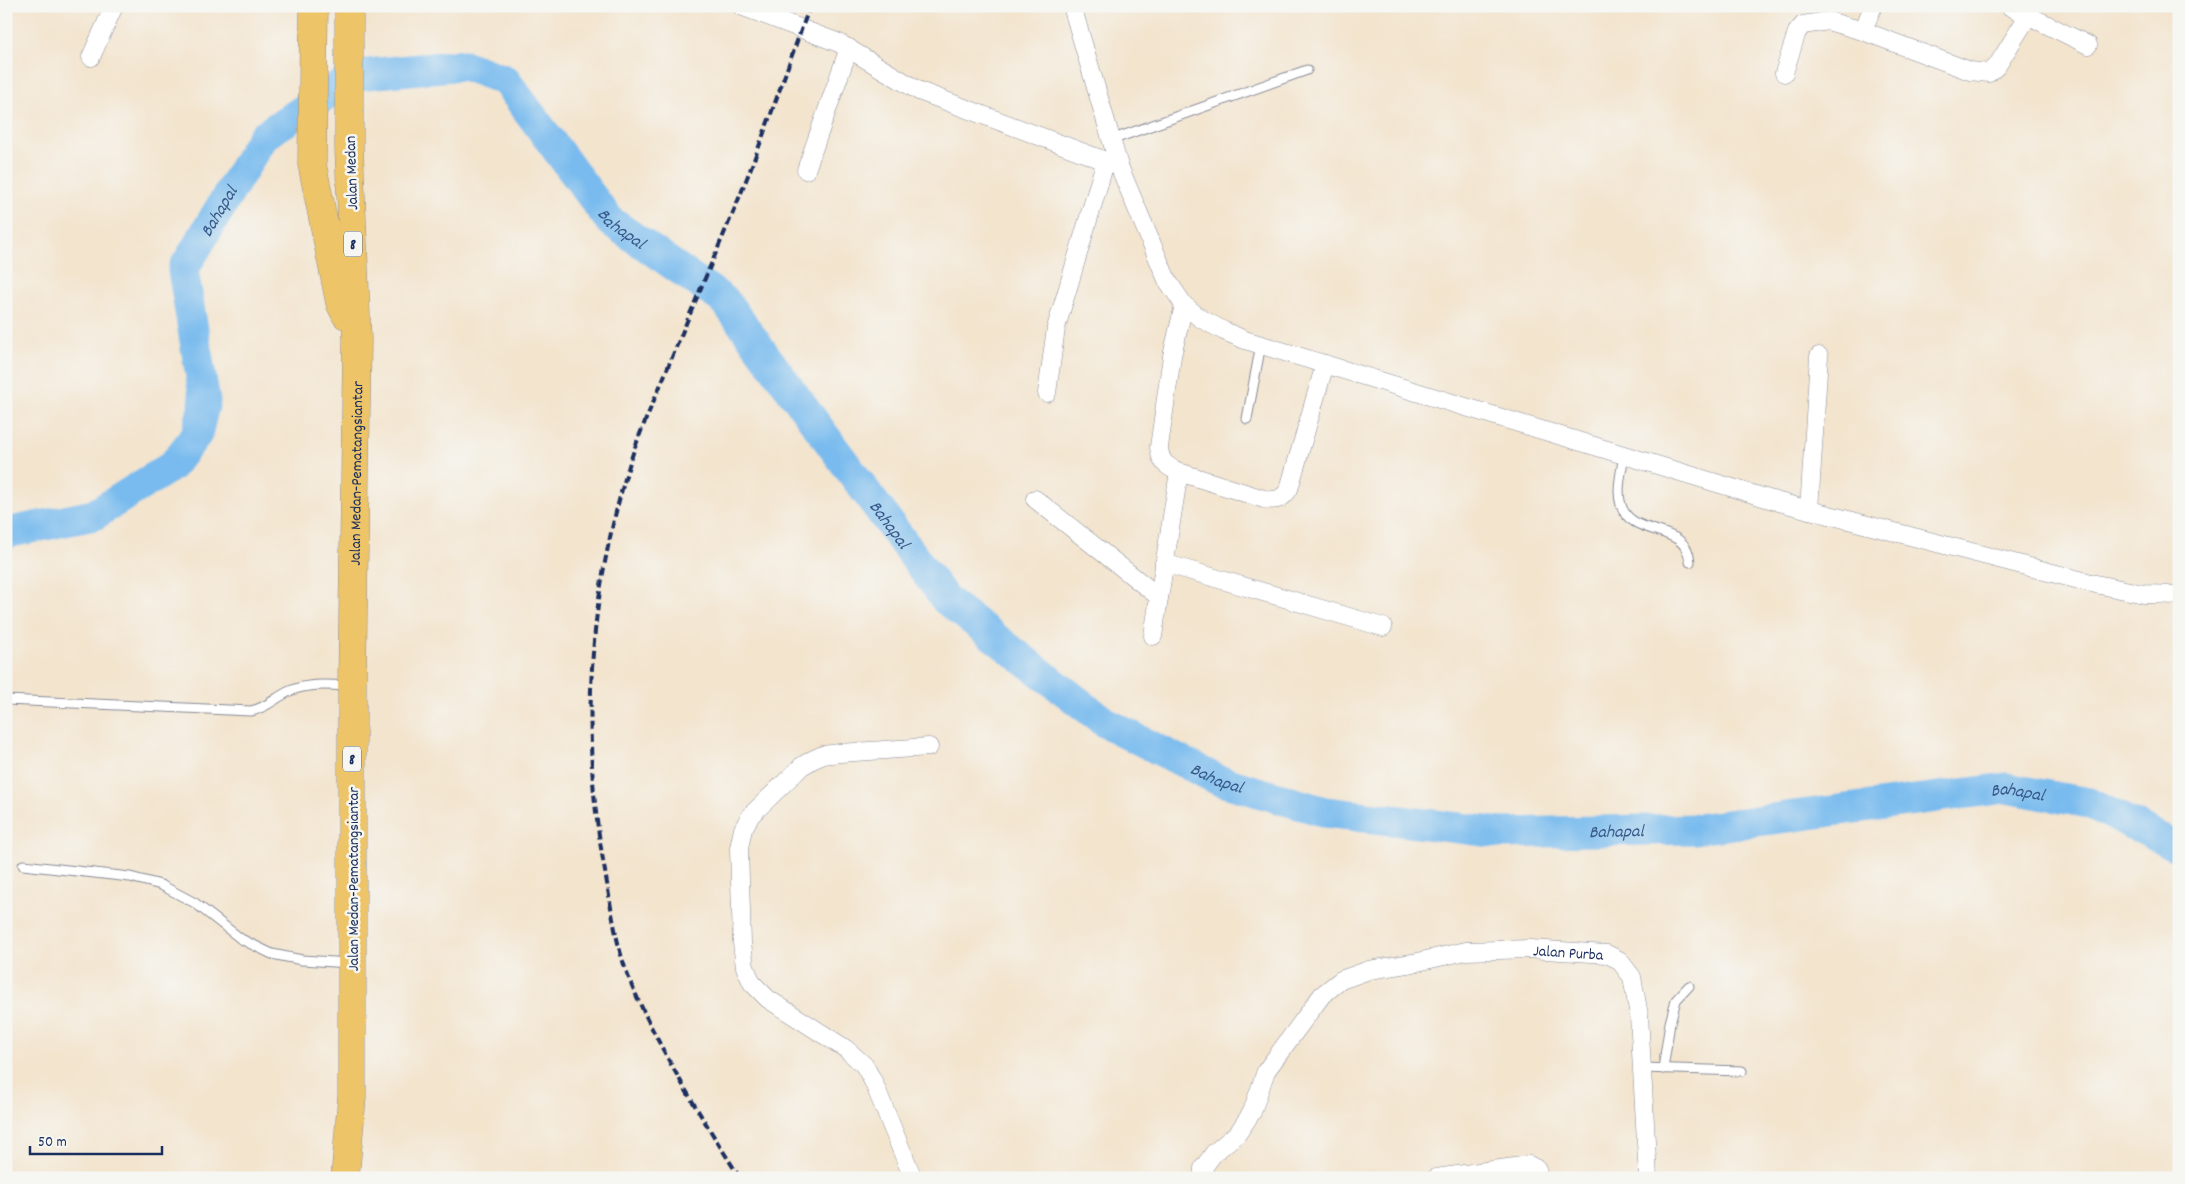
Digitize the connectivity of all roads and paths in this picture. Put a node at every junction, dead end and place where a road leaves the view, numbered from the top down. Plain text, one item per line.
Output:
1 (114, 6) edge
2 (314, 6) edge
3 (349, 6) edge
4 (741, 6) edge
5 (1072, 6) edge
6 (1873, 6) edge
7 (2009, 6) edge
8 (2028, 16) junction
9 (1863, 31) junction
10 (2088, 45) dead end
11 (849, 48) junction
12 (91, 57) dead end
13 (1307, 70) dead end
14 (1784, 73) dead end
15 (1111, 140) junction
16 (1112, 165) junction
17 (806, 170) dead end
18 (1184, 305) junction
19 (357, 339) junction
20 (1261, 344) junction
21 (1819, 356) dead end
22 (1325, 364) junction
23 (1047, 393) dead end
24 (1247, 419) dead end
25 (1624, 454) junction
26 (1179, 472) junction
27 (1035, 499) dead end
28 (1810, 510) junction
29 (1690, 562) dead end
30 (1164, 563) junction
31 (2179, 596) edge
32 (1159, 597) junction
33 (1383, 627) dead end
34 (1153, 636) dead end
35 (352, 686) junction
36 (6, 700) edge
37 (929, 747) dead end
38 (22, 865) dead end
39 (352, 964) junction
40 (1689, 986) dead end
41 (1642, 1068) junction
42 (1663, 1069) junction
43 (1742, 1071) dead end
44 (345, 1178) edge
45 (913, 1178) edge
46 (1203, 1178) edge
47 (1436, 1178) edge
48 (1539, 1178) edge
49 (1648, 1178) edge

1 - 12 street
2 - 19 highway, 8
3 - 19 highway, Jalan Medan / 8
4 - 11 street
5 - 15 street
6 - 9 street
7 - 8 street
8 - 9 street
8 - 10 street
9 - 14 street
11 - 16 street
11 - 17 street
13 - 15 lane
15 - 16 street
16 - 18 street
16 - 23 street
18 - 20 street
18 - 26 street
19 - 35 highway, Jalan Medan-Pematangsiantar / 8
20 - 22 street
20 - 24 lane
21 - 28 street
22 - 25 street
22 - 26 street
25 - 28 street
25 - 29 lane
26 - 30 street
27 - 32 street
28 - 31 street
30 - 32 street
30 - 33 street
32 - 34 street
35 - 36 lane
35 - 39 highway, Jalan Medan-Pematangsiantar / 8
37 - 45 street
38 - 39 lane
39 - 44 highway, Jalan Medan-Pematangsiantar / 8
40 - 42 lane
41 - 42 lane
41 - 46 street, Jalan Purba
41 - 49 street, Jalan Purba
42 - 43 lane
47 - 48 street

